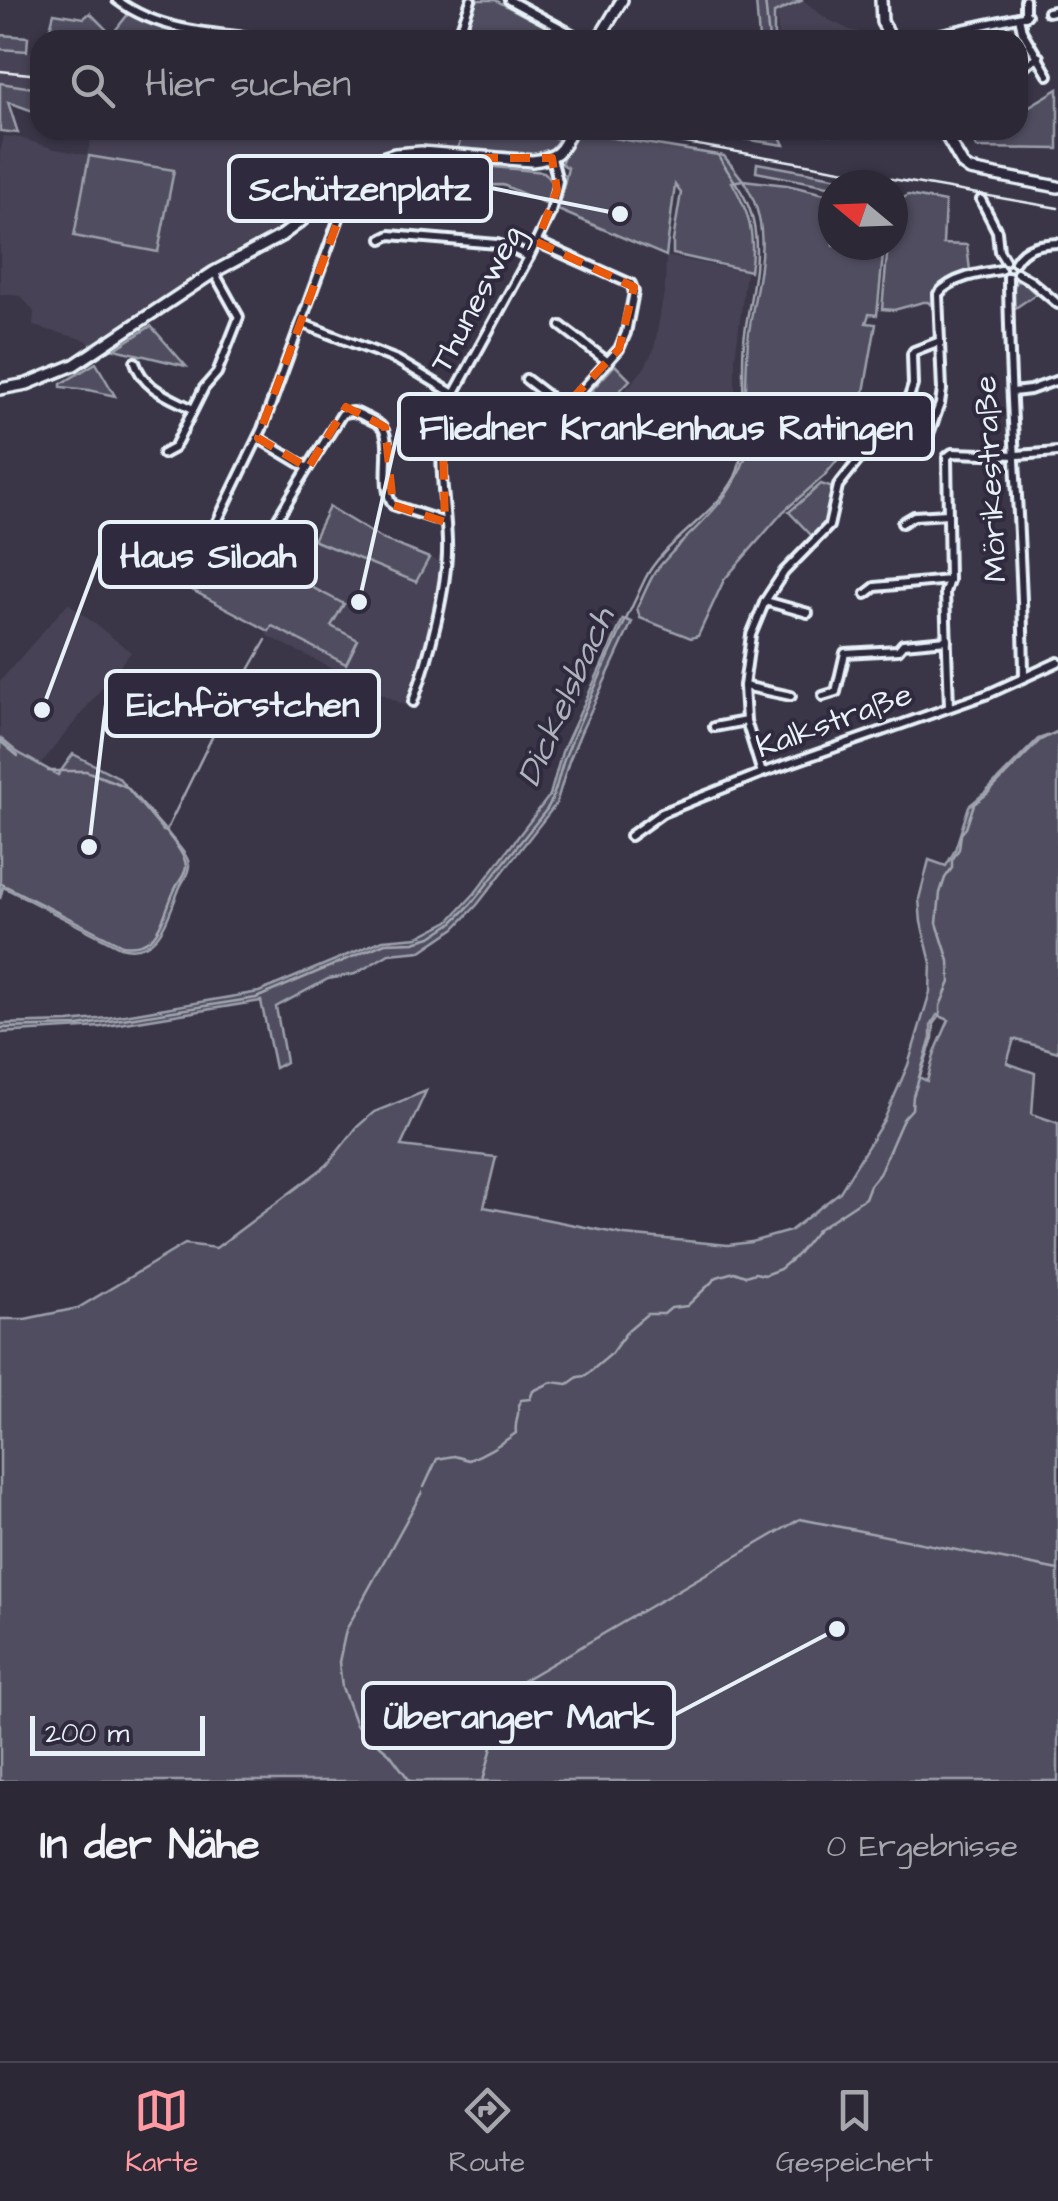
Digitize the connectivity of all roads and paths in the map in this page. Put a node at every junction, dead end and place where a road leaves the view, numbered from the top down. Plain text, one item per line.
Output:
1 (116, 0) edge
2 (471, 0) edge
3 (509, 0) edge
4 (622, 0) edge
5 (882, 0) edge
6 (1024, 0) edge
7 (1058, 10) edge
8 (1048, 12) dead end
9 (1024, 16) junction
10 (190, 30) edge
11 (460, 30) edge
12 (564, 30) edge
13 (604, 30) edge
14 (886, 30) edge
15 (959, 30) edge
16 (1022, 30) edge
17 (1028, 40) edge
18 (1039, 57) junction
19 (1028, 63) edge
20 (1048, 75) dead end
21 (564, 140) edge
22 (948, 140) edge
23 (556, 155) junction
24 (1058, 188) edge
25 (338, 189) junction
26 (981, 200) dead end
27 (382, 239) dead end
28 (537, 242) junction
29 (1058, 244) edge
30 (529, 257) junction
31 (1005, 261) junction
32 (1015, 262) junction
33 (1001, 270) junction
34 (214, 272) junction
35 (1017, 273) junction
36 (1008, 278) junction
37 (1058, 304) edge
38 (300, 323) junction
39 (561, 326) dead end
40 (940, 341) junction
41 (135, 362) dead end
42 (608, 362) junction
43 (526, 379) dead end
44 (1058, 380) edge
45 (0, 389) edge
46 (1013, 392) junction
47 (454, 394) junction
48 (193, 409) junction
49 (565, 409) junction
50 (446, 415) junction
51 (258, 438) junction
52 (894, 444) junction
53 (1058, 452) edge
54 (164, 454) dead end
55 (1017, 455) junction
56 (308, 468) junction
57 (948, 514) junction
58 (445, 522) junction
59 (902, 523) dead end
60 (273, 526) dead end
61 (214, 528) dead end
62 (949, 580) junction
63 (866, 594) dead end
64 (765, 601) junction
65 (808, 613) dead end
66 (947, 640) junction
67 (1058, 662) edge
68 (1024, 678) junction
69 (744, 686) junction
70 (791, 696) dead end
71 (823, 696) dead end
72 (413, 702) dead end
73 (949, 707) junction
74 (746, 721) junction
75 (714, 727) dead end
76 (762, 773) junction
77 (630, 836) dead end

1 - 10 street
2 - 11 street
3 - 12 street
4 - 13 main road
5 - 14 main road
6 - 9 street
7 - 8 street
9 - 15 street
9 - 16 street
17 - 18 street
18 - 19 street
18 - 20 street
21 - 23 main road
22 - 24 main road
23 - 25 main road
23 - 28 street, Thunesweg
25 - 34 main road
25 - 38 street
26 - 31 street
27 - 30 street
28 - 30 street, Thunesweg
28 - 42 street
29 - 32 street
30 - 47 street, Thunesweg
31 - 32 street
31 - 33 street
32 - 35 street
33 - 36 street
33 - 40 street
34 - 45 main road
34 - 48 street
35 - 36 street
35 - 37 street
36 - 46 street, Mörikestraße
38 - 47 street
38 - 51 street
39 - 42 street
40 - 52 street
40 - 52 street
41 - 48 street
42 - 49 street
43 - 49 street
44 - 46 street
46 - 55 street, Mörikestraße
47 - 50 street, Thunesweg
48 - 54 street
49 - 50 street
50 - 58 street, Thunesweg
51 - 56 street
51 - 61 street
52 - 64 street
53 - 55 street
55 - 57 street
55 - 68 street, Mörikestraße
56 - 58 street
56 - 60 street
57 - 59 street
57 - 62 street
58 - 72 street, Thunesweg
62 - 63 street
62 - 66 street
64 - 65 street
64 - 69 street
66 - 71 street
66 - 73 street
67 - 68 street, Kalkstraße
68 - 73 street, Kalkstraße
69 - 70 street
69 - 74 street
73 - 76 street, Kalkstraße
74 - 75 street
74 - 76 street
76 - 77 street, Kalkstraße

